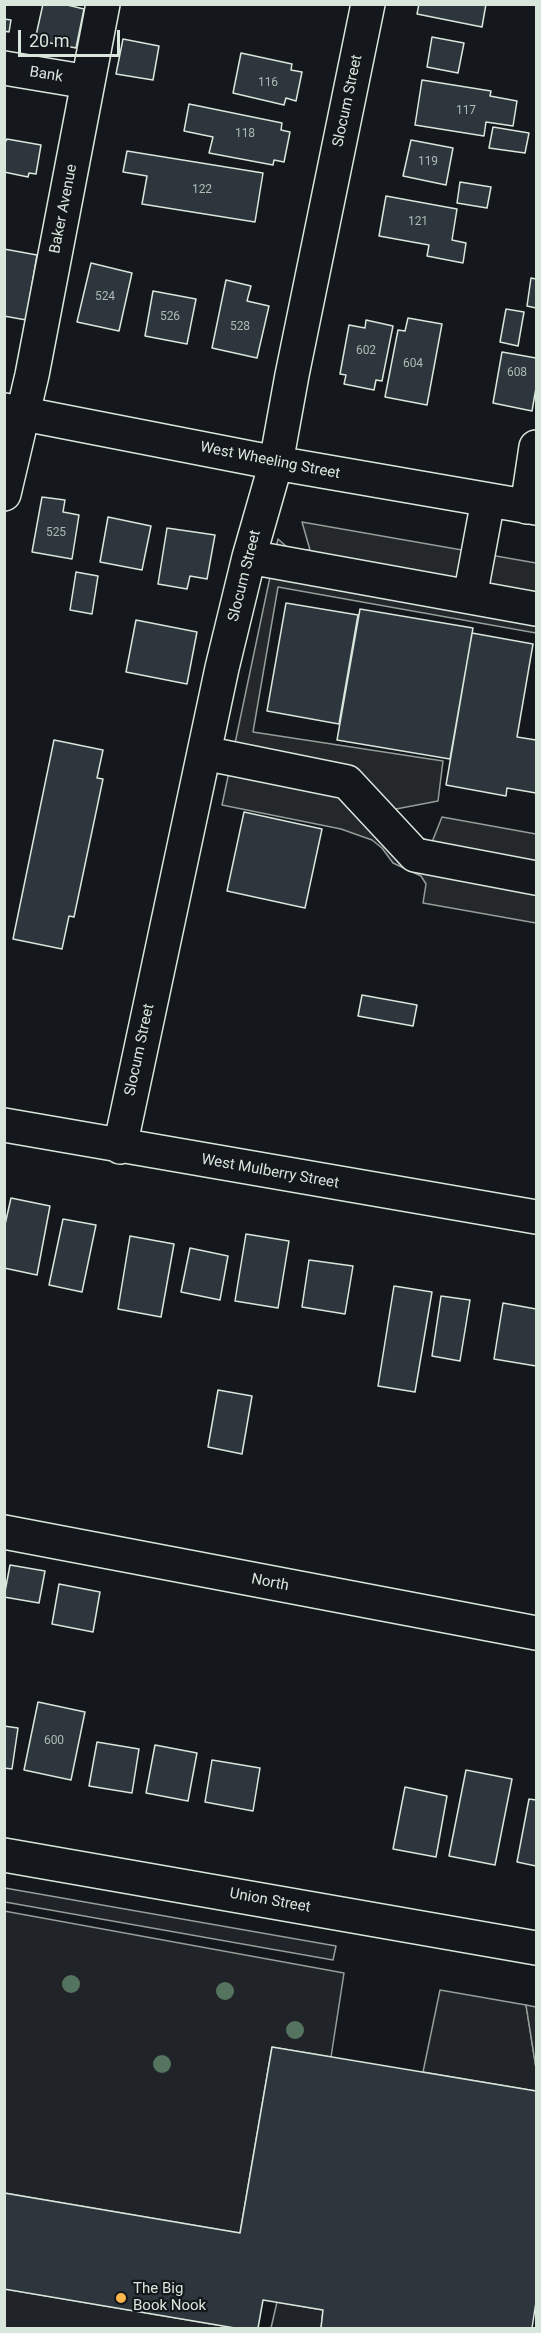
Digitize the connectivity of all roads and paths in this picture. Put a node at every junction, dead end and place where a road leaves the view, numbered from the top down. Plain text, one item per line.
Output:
1 (104, 4) edge
2 (368, 4) edge
3 (4, 68) edge
4 (88, 82) junction
5 (14, 412) edge
6 (537, 447) edge
7 (276, 463) junction
8 (4, 494) edge
9 (488, 501) junction
10 (532, 507) edge
11 (249, 557) junction
12 (470, 597) junction
13 (537, 609) edge
14 (204, 753) junction
15 (537, 878) edge
16 (4, 1125) edge
17 (120, 1147) junction
18 (537, 1217) edge
19 (4, 1532) edge
20 (537, 1633) edge
21 (4, 1855) edge
22 (537, 1948) edge

1 - 4 street, Baker Avenue
2 - 7 street, Slocum Street
3 - 4 street, Bank
4 - 5 street, Baker Avenue
5 - 7 street, West Wheeling Street
5 - 8 street, Baker Avenue
6 - 10 street
7 - 9 street, West Wheeling Street
7 - 11 street, Slocum Street
9 - 10 street, West Wheeling Street
9 - 12 street
11 - 12 street
11 - 14 street, Slocum Street
12 - 13 street
14 - 15 street
14 - 17 street, Slocum Street
16 - 17 street, West Mulberry Street
17 - 18 street, West Mulberry Street
19 - 20 street, North
21 - 22 street, Union Street

